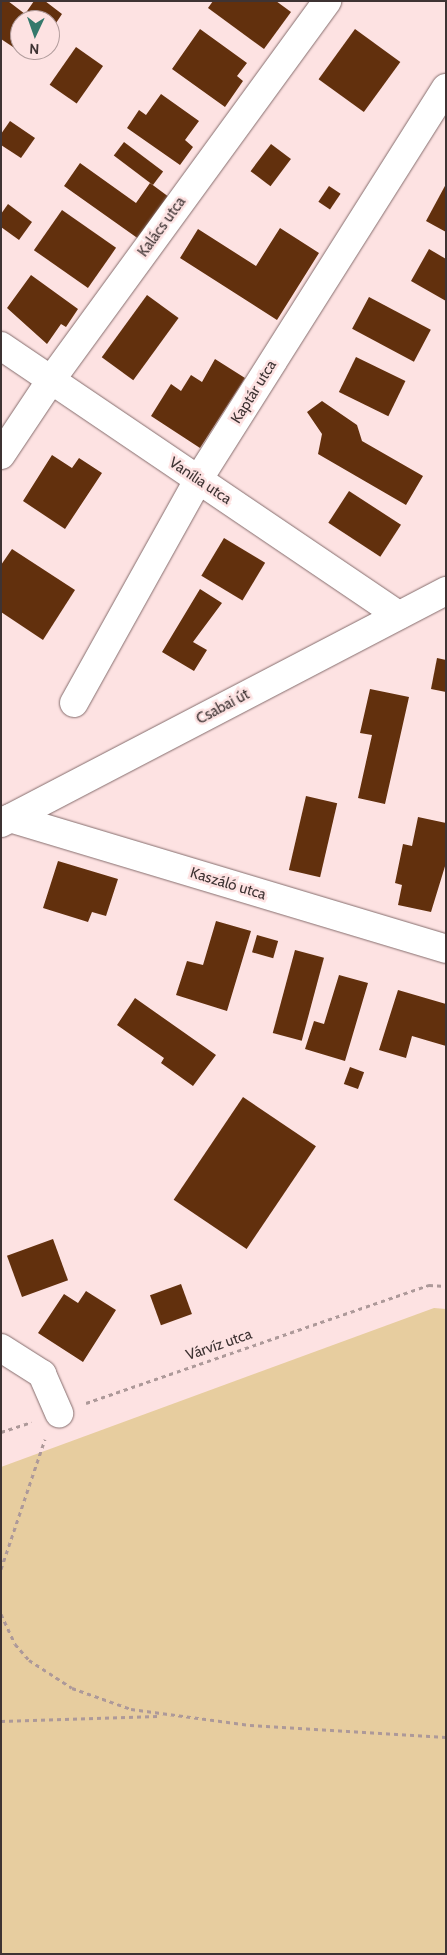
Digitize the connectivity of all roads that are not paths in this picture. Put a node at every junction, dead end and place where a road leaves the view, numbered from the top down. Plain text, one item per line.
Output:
1 (327, 1) edge
2 (446, 88) edge
3 (1, 346) edge
4 (50, 380) junction
5 (1, 455) edge
6 (198, 480) junction
7 (446, 591) edge
8 (399, 615) junction
9 (74, 703) dead end
10 (6, 821) edge
11 (446, 949) edge
12 (1, 1348) edge
13 (56, 1413) road end

1 - 4 street, Kalács utca
2 - 6 street, Kaptár utca
3 - 4 street, Vanília utca
4 - 5 street, Kalács utca
4 - 6 street, Vanília utca
6 - 8 street, Vanília utca
6 - 9 street, Kaptár utca
7 - 8 street, Csabai út
8 - 10 street, Csabai út
10 - 11 street, Kaszáló utca
12 - 13 street

